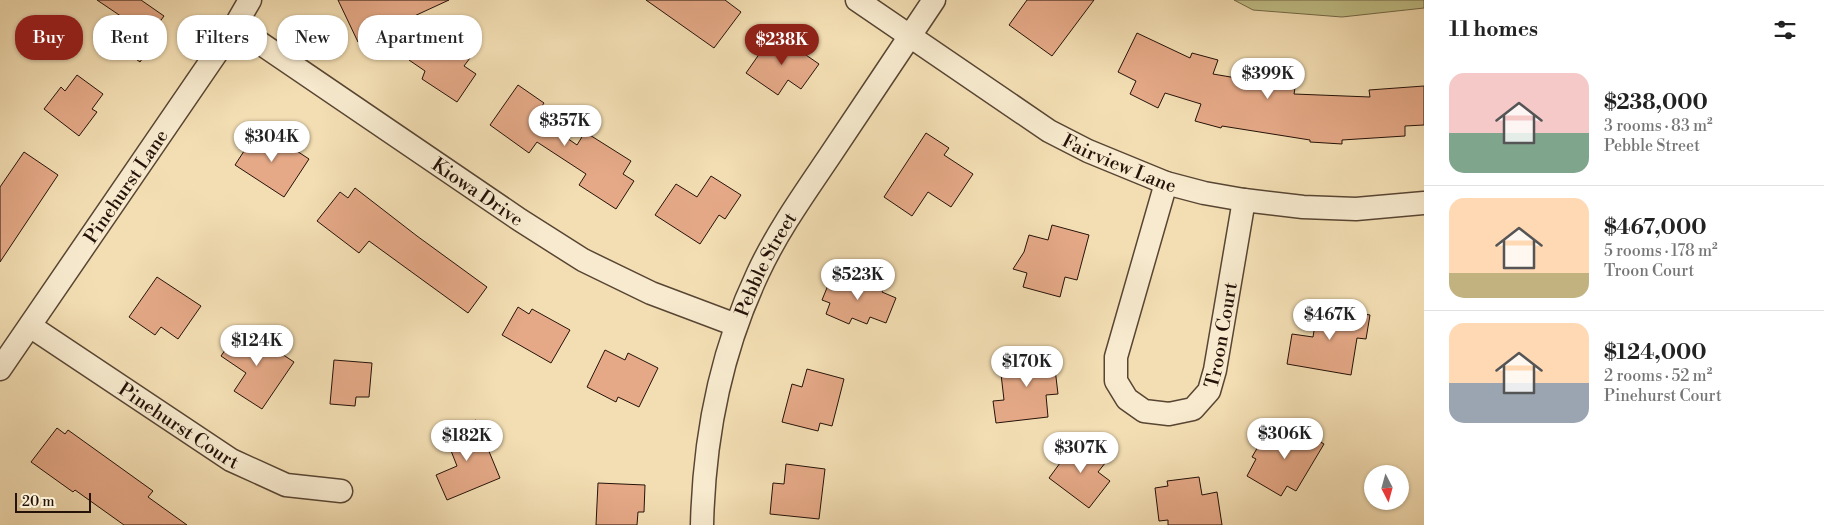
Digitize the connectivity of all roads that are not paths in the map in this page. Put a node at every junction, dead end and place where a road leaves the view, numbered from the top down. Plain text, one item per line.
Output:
1 (250, 0) edge
2 (857, 0) edge
3 (934, 0) edge
4 (242, 15) edge
5 (910, 36) junction
6 (267, 47) edge
7 (213, 60) edge
8 (1166, 183) junction
9 (1244, 200) junction
10 (1424, 203) edge
11 (736, 324) junction
12 (30, 326) junction
13 (0, 369) edge
14 (340, 491) dead end
15 (702, 525) edge

1 - 4 street, Pinehurst Lane
2 - 5 street, Fairview Lane
3 - 5 street, Pebble Street
5 - 8 street, Fairview Lane
5 - 11 street, Pebble Street
6 - 11 street, Kiowa Drive
7 - 12 street, Pinehurst Lane
8 - 9 street, Fairview Lane
8 - 9 street, Troon Court
9 - 10 street, Fairview Lane
11 - 15 street, Pebble Street
12 - 13 street, Pinehurst Lane
12 - 14 street, Pinehurst Court

